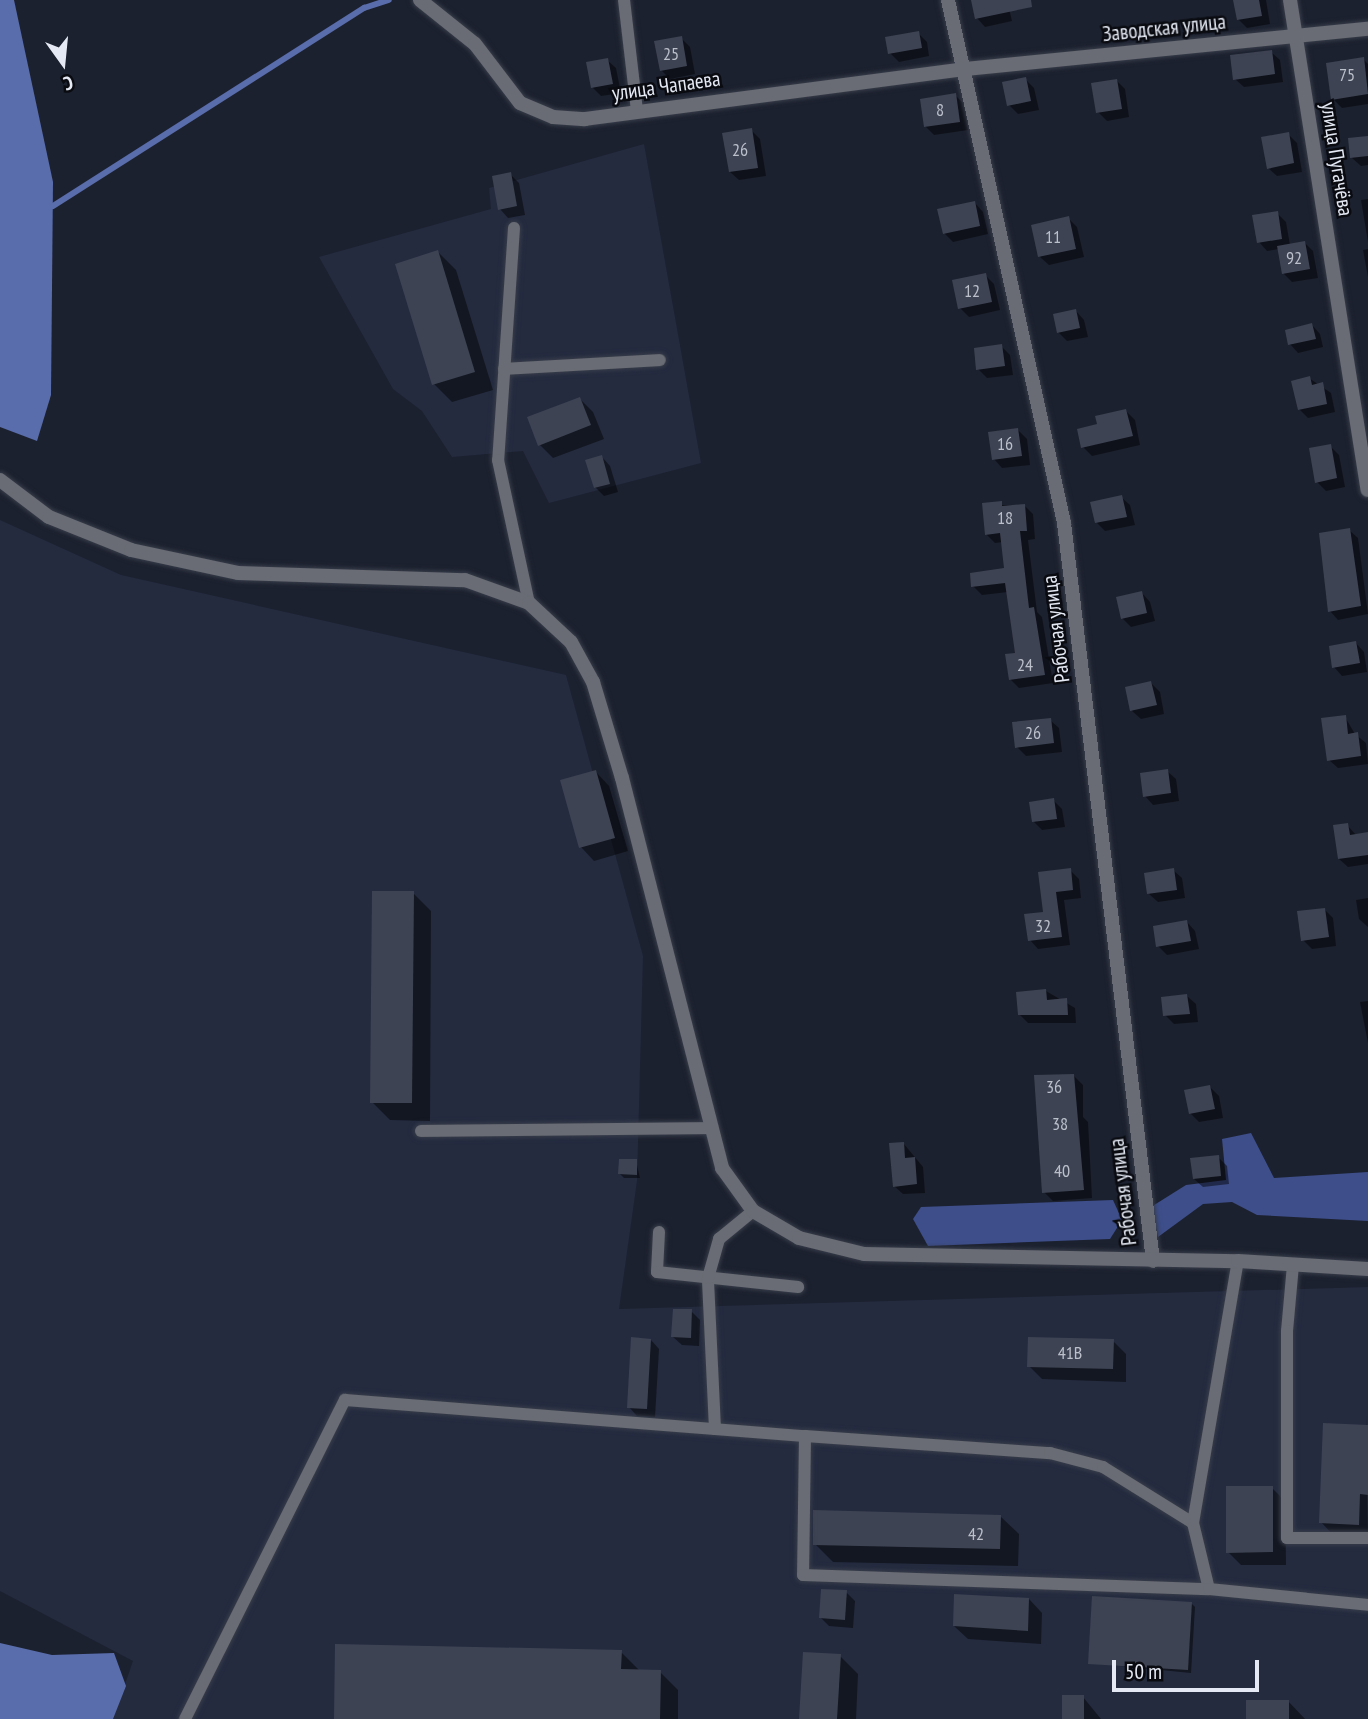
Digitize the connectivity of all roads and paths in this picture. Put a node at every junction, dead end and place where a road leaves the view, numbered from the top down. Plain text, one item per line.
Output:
1 (420, 0) edge
2 (624, 0) edge
3 (948, 0) edge
4 (1290, 0) edge
5 (1368, 29) edge
6 (1296, 36) junction
7 (965, 69) junction
8 (637, 111) junction
9 (514, 228) dead end
10 (660, 360) dead end
11 (504, 369) junction
12 (0, 480) edge
13 (1368, 490) edge
14 (528, 603) junction
15 (712, 1128) junction
16 (421, 1131) dead end
17 (752, 1210) junction
18 (659, 1232) dead end
19 (1153, 1261) junction
20 (1238, 1261) junction
21 (1293, 1265) junction
22 (1368, 1269) edge
23 (708, 1279) junction
24 (798, 1287) dead end
25 (715, 1429) junction
26 (805, 1436) junction
27 (1193, 1523) junction
28 (1368, 1538) edge
29 (1209, 1589) junction
30 (1368, 1605) edge
31 (185, 1719) edge

1 - 8 street, улица Чапаева
2 - 8 lane
3 - 7 street, Рабочая улица
4 - 6 street, улица Пугачёва
5 - 6 street, Заводская улица
6 - 7 street, Заводская улица
6 - 13 street, улица Пугачёва
7 - 8 street, улица Чапаева
7 - 19 street, Рабочая улица
9 - 11 lane
10 - 11 lane
11 - 14 lane
12 - 14 street
14 - 15 street
15 - 16 lane
15 - 17 street
17 - 19 street
17 - 23 lane
18 - 23 lane
19 - 20 street
20 - 21 street
20 - 27 lane
21 - 22 street
21 - 28 lane
23 - 24 lane
23 - 25 lane
25 - 26 lane
25 - 31 lane
26 - 27 lane
26 - 29 lane
27 - 29 lane
29 - 30 lane

